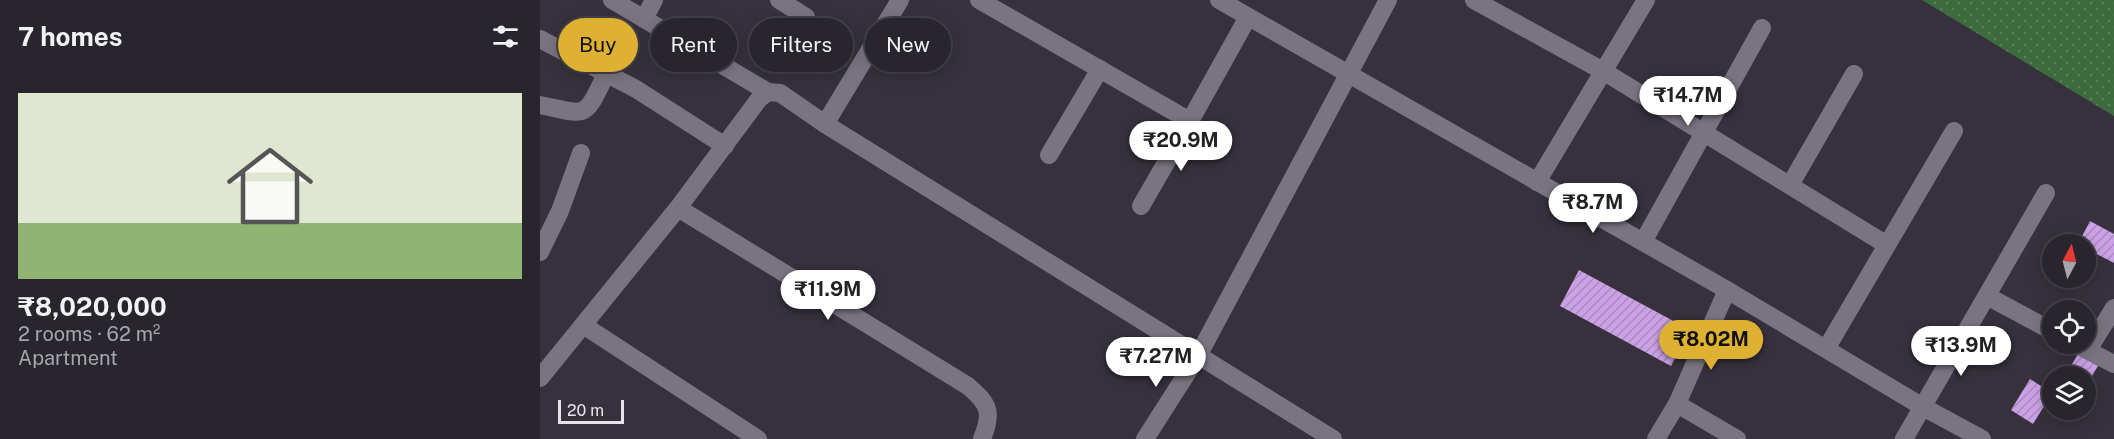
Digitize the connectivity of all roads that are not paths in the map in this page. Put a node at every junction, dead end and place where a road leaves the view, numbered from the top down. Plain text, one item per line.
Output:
1 (612, 0) edge
2 (654, 0) edge
3 (779, 0) edge
4 (900, 0) edge
5 (979, 0) edge
6 (1219, 0) edge
7 (1388, 0) edge
8 (1474, 0) edge
9 (1646, 0) edge
10 (806, 17) dead end
11 (1248, 17) junction
12 (644, 19) junction
13 (1762, 28) dead end
14 (540, 39) edge
15 (1100, 69) junction
16 (1603, 71) junction
17 (1348, 73) junction
18 (606, 74) junction
19 (1854, 74) dead end
20 (768, 92) junction
21 (540, 105) edge
22 (1190, 121) junction
23 (825, 124) junction
24 (1954, 131) dead end
25 (1705, 132) junction
26 (725, 146) junction
27 (581, 153) dead end
28 (1049, 155) dead end
29 (1537, 182) junction
30 (1791, 185) junction
31 (2046, 193) dead end
32 (1141, 206) dead end
33 (678, 208) junction
34 (1643, 242) junction
35 (1887, 245) junction
36 (540, 252) edge
37 (1727, 290) junction
38 (1987, 296) junction
39 (2114, 308) edge
40 (583, 325) junction
41 (2042, 326) edge
42 (2096, 330) edge
43 (1826, 350) junction
44 (2095, 354) edge
45 (1198, 356) junction
46 (2114, 364) edge
47 (540, 378) edge
48 (1677, 404) junction
49 (1923, 407) junction
50 (758, 439) edge
51 (982, 439) edge
52 (1145, 439) edge
53 (1333, 439) edge
54 (1656, 439) edge
55 (1737, 439) edge
56 (1904, 439) edge
57 (1982, 439) edge

1 - 12 street
2 - 12 street
3 - 10 street
4 - 23 street
5 - 15 street
6 - 11 street
7 - 17 street
8 - 16 street
9 - 16 street
11 - 17 street
11 - 22 street
12 - 20 street
13 - 25 street
14 - 18 street
15 - 22 street
15 - 28 street
16 - 25 street
16 - 29 street
17 - 29 street
17 - 45 street
18 - 21 street
18 - 26 street
19 - 30 street
20 - 23 street
20 - 26 street
22 - 32 street
23 - 45 street
24 - 35 street
25 - 30 street
25 - 34 street
26 - 33 street
27 - 36 street
29 - 34 street
30 - 35 street
31 - 38 street
33 - 40 street
33 - 51 street
34 - 37 street
35 - 43 street
37 - 43 street
37 - 48 street
38 - 41 street
38 - 49 street
39 - 42 street
40 - 47 street
40 - 50 street
43 - 49 street
44 - 46 street
45 - 52 street
45 - 53 street
48 - 54 street
48 - 55 street
49 - 56 street
49 - 57 street

